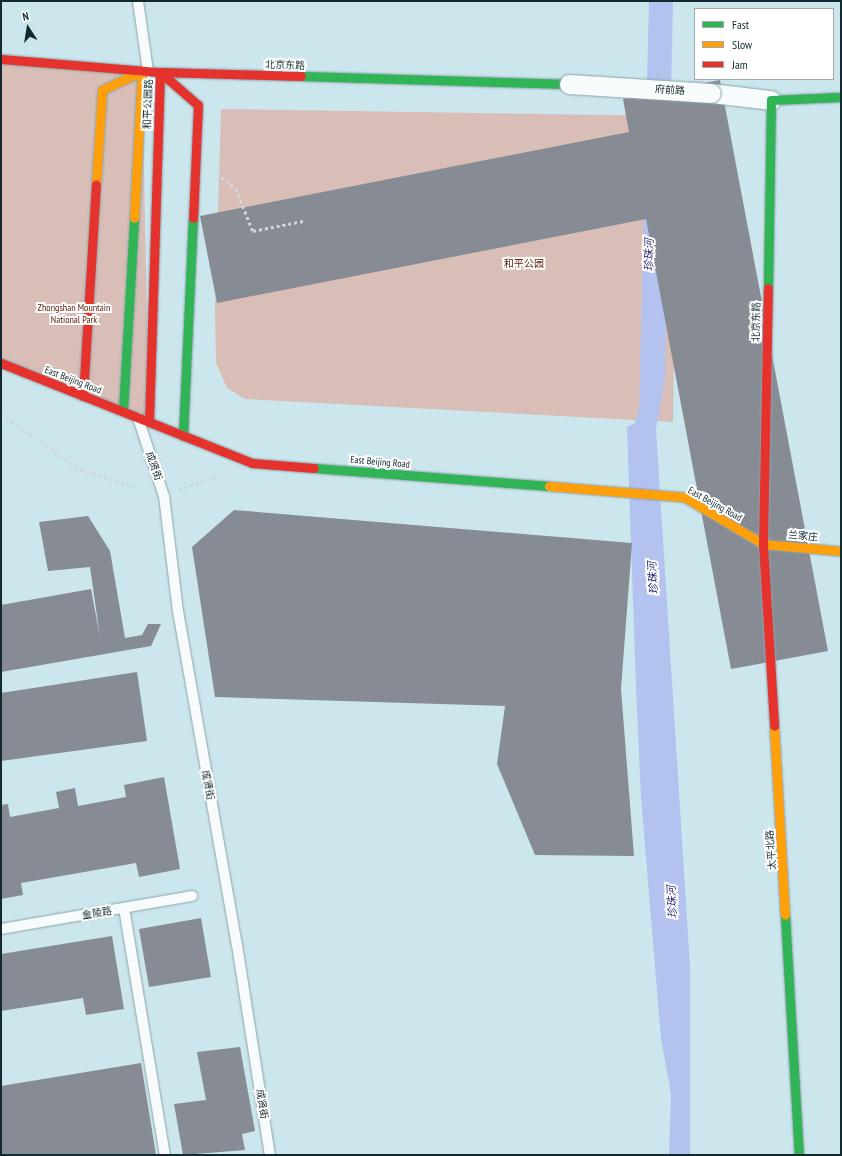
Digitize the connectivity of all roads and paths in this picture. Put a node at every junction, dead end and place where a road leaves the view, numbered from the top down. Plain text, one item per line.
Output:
1 (138, 1) edge
2 (1, 59) edge
3 (145, 71) junction
4 (160, 72) junction
5 (569, 84) joint
6 (841, 97) edge
7 (771, 100) junction
8 (213, 170) dead end
9 (303, 221) dead end
10 (1, 363) edge
11 (83, 396) junction
12 (123, 411) junction
13 (1, 414) edge
14 (138, 417) junction
15 (149, 422) junction
16 (183, 436) junction
17 (252, 463) junction
18 (164, 496) junction
19 (763, 544) junction
20 (841, 551) edge
21 (192, 896) dead end
22 (124, 908) junction
23 (1, 929) edge
24 (165, 1155) edge
25 (270, 1155) edge
26 (799, 1155) edge

1 - 3 lane
2 - 3 main road, 北京东路
3 - 4 main road, 北京东路
3 - 11 main road, 和平公园路
3 - 12 main road, 和平公园路
4 - 5 main road, 北京东路
4 - 15 main road, 和平公园路
4 - 16 main road, 和平公园路
5 - 7 street, 府前路, bridge
6 - 7 main road
7 - 19 main road, 北京东路
8 - 9 path
10 - 11 main road, East Beijing Road
11 - 12 main road, East Beijing Road
12 - 14 main road, East Beijing Road
13 - 18 path
14 - 15 main road, East Beijing Road
14 - 18 lane, 成贤街
15 - 16 main road, East Beijing Road
16 - 17 main road, East Beijing Road
17 - 18 path
17 - 19 main road, East Beijing Road
18 - 25 lane, 成贤街
19 - 20 main road, 兰家庄
19 - 26 main road, 太平北路
21 - 22 lane, 金陵路
22 - 23 lane, 金陵路
22 - 24 lane

